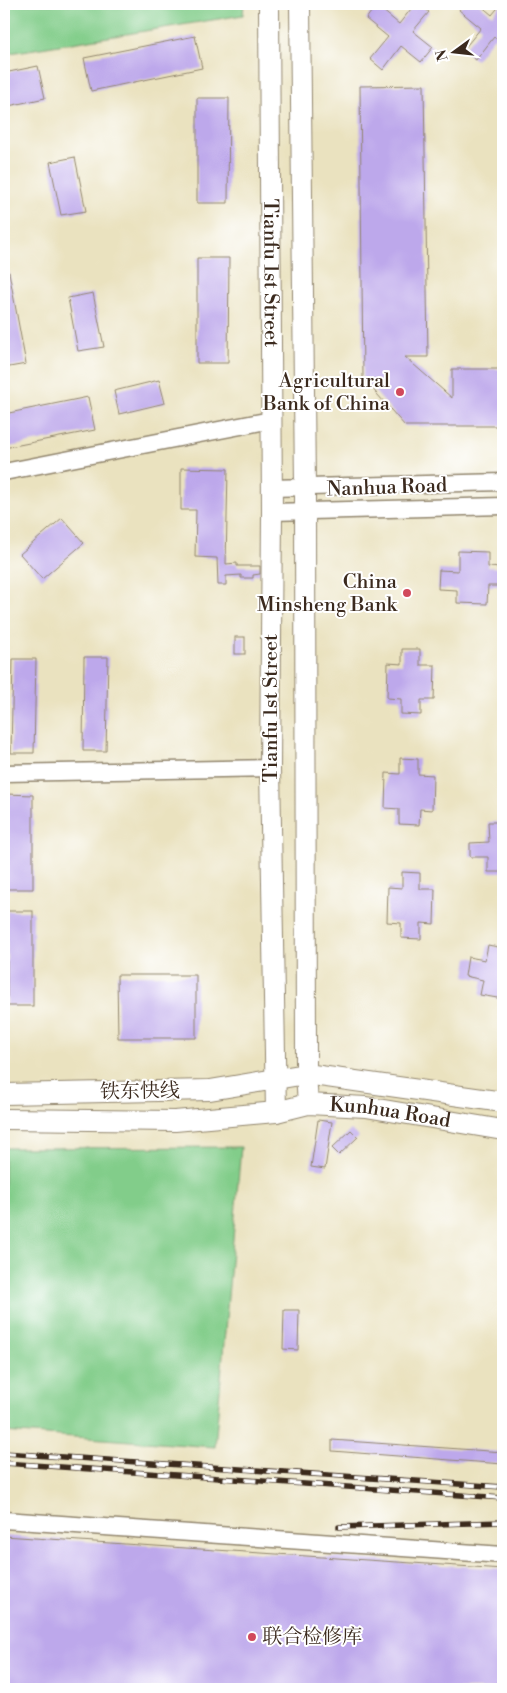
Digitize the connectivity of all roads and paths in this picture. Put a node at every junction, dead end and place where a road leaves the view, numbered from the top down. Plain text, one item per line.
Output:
1 (269, 4) edge
2 (300, 4) edge
3 (271, 420) junction
4 (4, 472) edge
5 (503, 482) edge
6 (305, 487) junction
7 (271, 488) junction
8 (503, 506) edge
9 (272, 512) junction
10 (305, 512) junction
11 (270, 768) junction
12 (4, 773) edge
13 (306, 1074) junction
14 (276, 1079) junction
15 (4, 1094) edge
16 (503, 1102) edge
17 (308, 1104) junction
18 (276, 1112) junction
19 (4, 1119) edge
20 (503, 1130) edge
21 (4, 1520) edge
22 (503, 1554) edge

1 - 3 main road, Tianfu 1st Street
2 - 6 main road, Tianfu 1st Street
3 - 4 street
3 - 7 main road, Tianfu 1st Street
5 - 6 street
6 - 7 street
6 - 10 main road, Tianfu 1st Street
7 - 9 main road, Tianfu 1st Street
8 - 10 street, Nanhua Road
9 - 10 street, Nanhua Road
9 - 11 main road, Tianfu 1st Street
10 - 13 main road, Tianfu 1st Street
11 - 12 street
11 - 14 main road, Tianfu 1st Street
13 - 14 main road, Kunhua Road
13 - 16 main road, Kunhua Road
13 - 17 main road, Tianfu 1st Street
14 - 15 main road, 铁东快线
14 - 18 main road, Tianfu 1st Street
17 - 18 main road, Kunhua Road
17 - 20 main road, Kunhua Road
18 - 19 main road, 铁东快线
21 - 22 street

